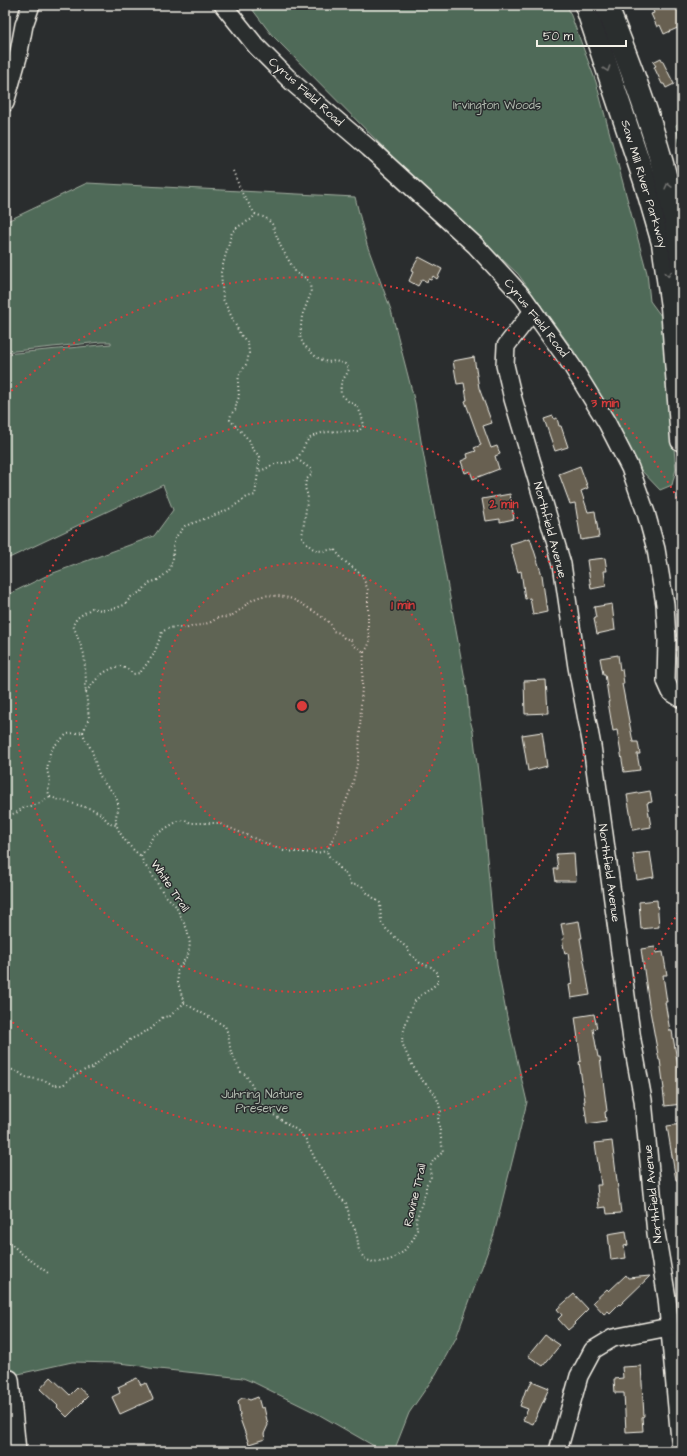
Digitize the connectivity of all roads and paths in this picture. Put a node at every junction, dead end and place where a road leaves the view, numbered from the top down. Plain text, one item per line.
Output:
1 (31, 5) edge
2 (223, 5) edge
3 (586, 5) edge
4 (606, 5) edge
5 (5, 103) edge
6 (233, 171) dead end
7 (255, 214) junction
8 (682, 265) edge
9 (533, 311) junction
10 (682, 440) edge
11 (297, 459) junction
12 (258, 471) junction
13 (364, 652) junction
14 (86, 692) junction
15 (682, 699) edge
16 (83, 732) junction
17 (50, 796) junction
18 (5, 816) edge
19 (116, 825) junction
20 (327, 851) junction
21 (141, 856) junction
22 (184, 1003) junction
23 (5, 1066) edge
24 (5, 1242) edge
25 (48, 1273) dead end
26 (669, 1327) junction
27 (10, 1379) dead end
28 (18, 1451) edge
29 (558, 1451) edge
30 (681, 1451) edge

1 - 5 street
2 - 9 street, Cyrus Field Road
3 -> 10 highway, Saw Mill River Parkway
8 -> 4 highway, Saw Mill River Parkway
6 - 7 path
7 - 11 path
7 - 12 path
9 - 15 street, Cyrus Field Road
9 - 26 street, Northfield Avenue
11 - 12 path
11 - 13 path
12 - 14 path
13 - 14 path
13 - 20 path
14 - 16 path
16 - 17 path
16 - 19 path
17 - 18 path
17 - 19 path
19 - 21 path
20 - 21 path, White Trail
20 - 22 path, Ravine Trail
21 - 22 path, White Trail
22 - 23 path
24 - 25 path
26 - 29 street
26 - 30 street, Northfield Avenue
27 - 28 street

